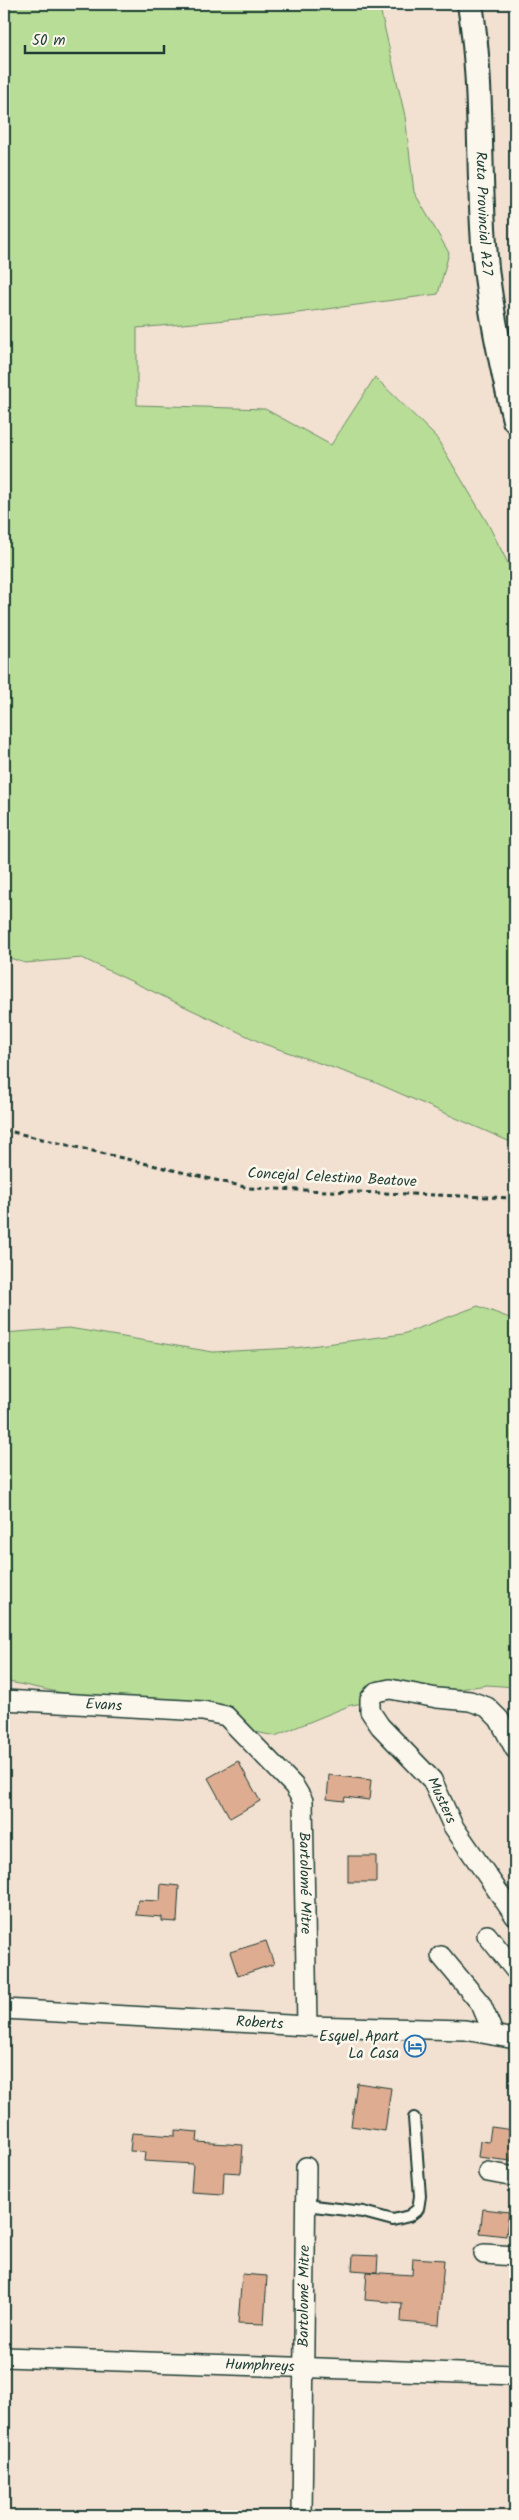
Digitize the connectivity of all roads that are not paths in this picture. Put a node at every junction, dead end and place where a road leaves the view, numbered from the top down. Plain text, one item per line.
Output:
1 (470, 4) edge
2 (515, 420) edge
3 (4, 1700) edge
4 (515, 1748) edge
5 (303, 1801) joint
6 (515, 1916) edge
7 (487, 1935) dead end
8 (441, 1956) dead end
9 (515, 1970) edge
10 (4, 2009) edge
11 (307, 2026) junction
12 (494, 2035) junction
13 (515, 2039) edge
14 (414, 2118) dead end
15 (306, 2167) dead end
16 (488, 2172) dead end
17 (515, 2177) edge
18 (306, 2205) junction
19 (484, 2254) dead end
20 (515, 2256) edge
21 (4, 2357) edge
22 (304, 2366) junction
23 (515, 2375) edge
24 (302, 2516) edge

1 - 2 street, Ruta Provincial A27
3 - 5 street, Evans
4 - 6 street, Musters
5 - 11 street, Bartolomé Mitre
7 - 9 street
8 - 12 street
10 - 11 street, Roberts
11 - 12 street, Roberts
12 - 13 street, Roberts
14 - 18 lane
15 - 18 street, Bartolomé Mitre
16 - 17 street
18 - 22 street, Bartolomé Mitre
19 - 20 street
21 - 22 street, Humphreys
22 - 23 street, Humphreys
22 - 24 street, Bartolomé Mitre

